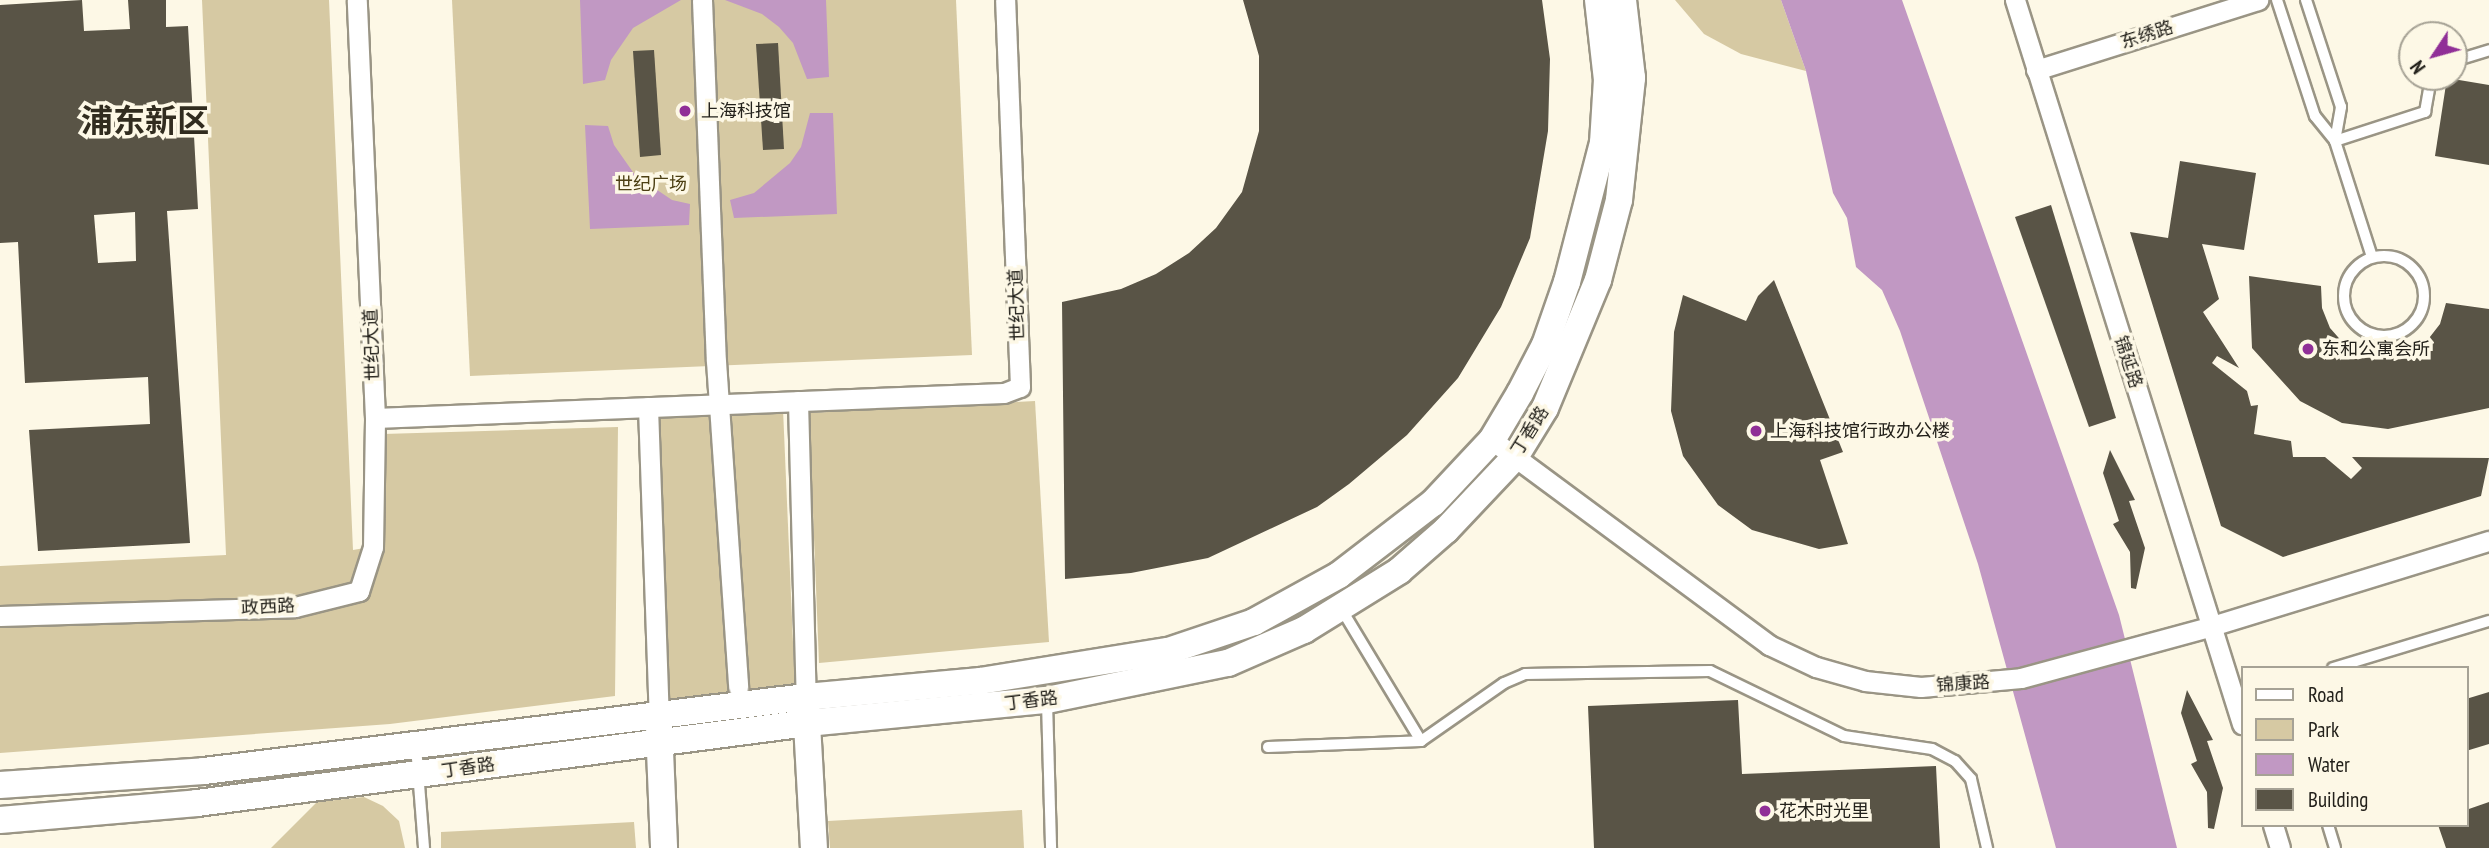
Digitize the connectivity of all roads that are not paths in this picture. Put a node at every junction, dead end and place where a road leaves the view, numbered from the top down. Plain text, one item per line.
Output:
1 (357, 0) edge
2 (702, 0) edge
3 (1005, 0) edge
4 (1598, 0) edge
5 (1623, 0) edge
6 (2015, 0) edge
7 (2258, 0) edge
8 (2277, 0) edge
9 (2306, 0) edge
10 (2489, 50) edge
11 (2468, 57) edge
12 (2036, 70) junction
13 (2429, 91) edge
14 (2335, 141) junction
15 (2372, 257) junction
16 (798, 401) junction
17 (720, 404) junction
18 (648, 407) junction
19 (375, 418) junction
20 (1492, 440) junction
21 (1515, 457) junction
22 (2489, 541) edge
23 (1341, 609) junction
24 (0, 616) edge
25 (2489, 621) edge
26 (2212, 626) junction
27 (2340, 666) edge
28 (1046, 672) junction
29 (738, 687) dead end
30 (1047, 700) junction
31 (806, 710) junction
32 (659, 715) junction
33 (2240, 717) edge
34 (1421, 741) junction
35 (659, 743) junction
36 (416, 745) junction
37 (1268, 747) dead end
38 (420, 775) junction
39 (0, 785) edge
40 (0, 820) edge
41 (2274, 827) edge
42 (2329, 827) edge
43 (424, 848) edge
44 (664, 848) edge
45 (814, 848) edge
46 (1051, 848) edge
47 (1987, 848) edge
48 (2280, 848) edge
49 (2335, 848) edge

1 - 19 street, 世纪大道
2 - 17 street
3 - 16 street, 世纪大道
4 - 20 street, 丁香路
5 - 21 street, 丁香路
6 - 12 street, 锦延路
7 - 12 street, 东绣路
8 - 14 lane
9 - 14 lane
10 - 11 lane
12 - 26 street, 锦延路
13 - 14 lane
14 - 15 lane
15 - 15 lane
16 - 17 street, 世纪大道
16 - 31 street
17 - 18 street, 世纪大道
17 - 29 street
18 - 19 street, 世纪大道
18 - 32 street
19 - 24 street, 政西路
20 - 21 street, 锦康路
20 - 28 street, 丁香路
21 - 23 street, 丁香路
21 - 26 street, 锦康路
22 - 26 street, 锦康路
23 - 30 street, 丁香路
23 - 34 lane
25 - 27 lane
26 - 33 street, 锦延路
28 - 30 lane
28 - 31 street, 丁香路
30 - 31 street, 丁香路
30 - 46 lane
31 - 32 street, 丁香路
31 - 35 street, 丁香路
31 - 45 street
32 - 35 street
32 - 36 street, 丁香路
34 - 37 lane
34 - 47 lane
35 - 38 street, 丁香路
35 - 44 street
36 - 38 lane
36 - 39 street, 丁香路
38 - 40 street, 丁香路
38 - 43 lane
41 - 48 street
42 - 49 lane

